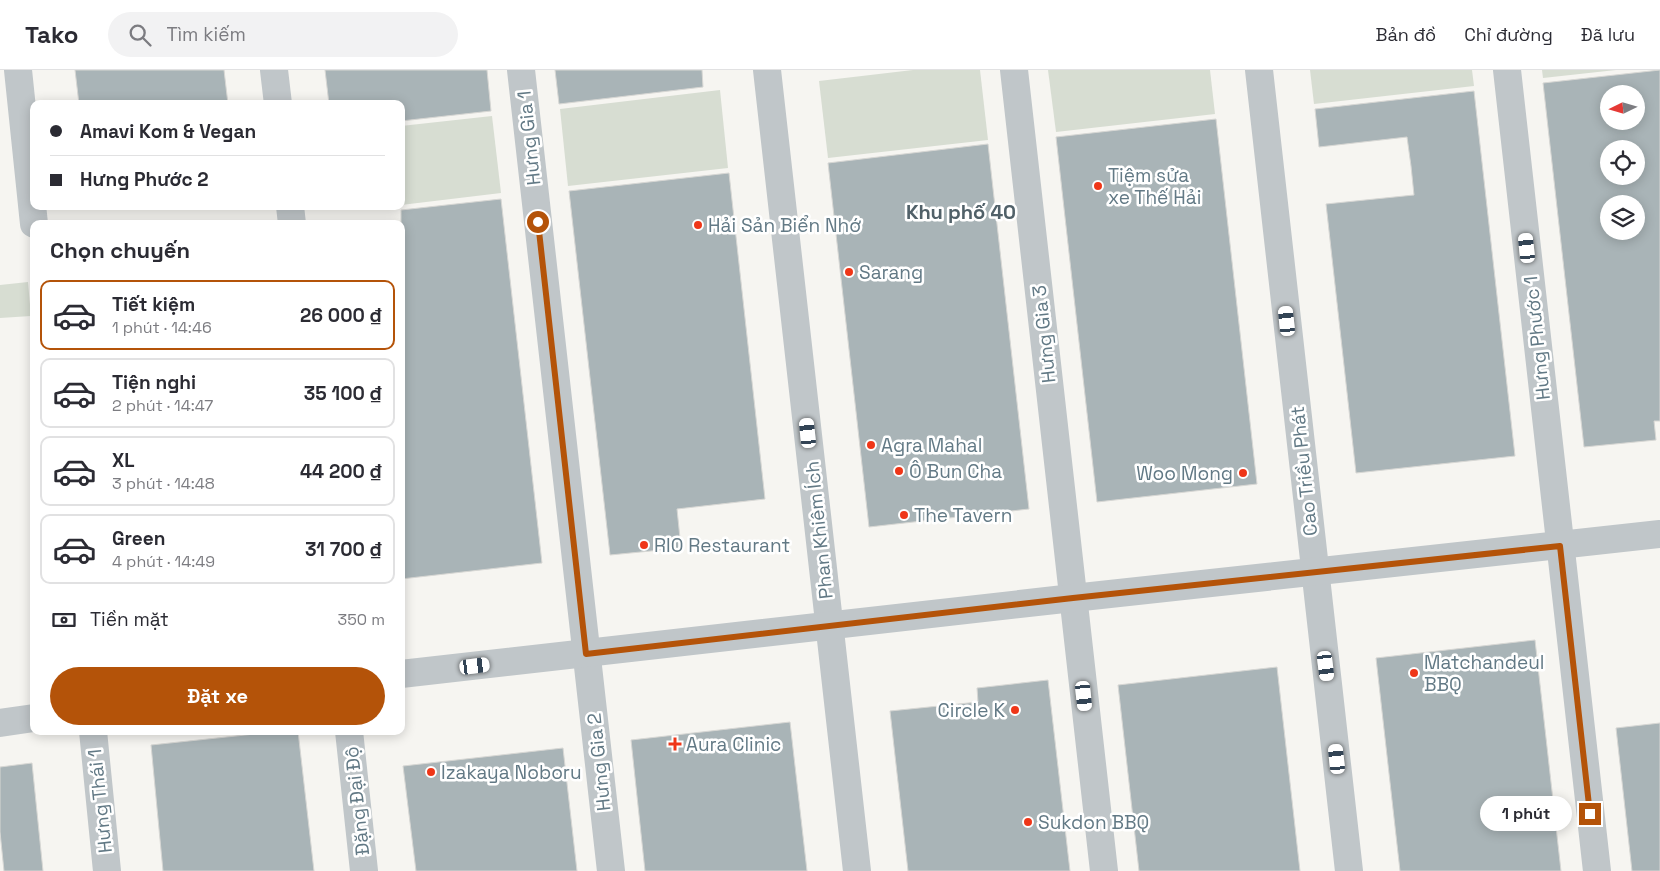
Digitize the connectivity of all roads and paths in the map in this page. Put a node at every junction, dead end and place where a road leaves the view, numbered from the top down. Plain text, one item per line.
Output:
1 (18, 70) edge
2 (274, 70) edge
3 (521, 70) edge
4 (767, 70) edge
5 (1014, 70) edge
6 (1259, 70) edge
7 (1507, 70) edge
8 (278, 100) edge
9 (30, 186) edge
10 (1660, 534) edge
11 (1560, 546) junction
12 (1316, 572) junction
13 (1073, 598) junction
14 (830, 626) junction
15 (586, 654) junction
16 (405, 674) edge
17 (30, 719) edge
18 (0, 723) edge
19 (93, 735) edge
20 (349, 735) edge
21 (107, 871) edge
22 (364, 871) edge
23 (611, 871) edge
24 (857, 871) edge
25 (1104, 871) edge
26 (1349, 871) edge
27 (1597, 871) edge

1 - 9 street
2 - 8 street
3 - 15 street, Hưng Gia 1
4 - 14 street, Phan Khiêm Ích
5 - 13 street, Hưng Gia 3
6 - 12 street, Cao Triều Phát
7 - 11 street, Hưng Phước 1
10 - 11 street
11 - 12 street
11 - 27 street, Hưng Phước 1
12 - 13 street
12 - 26 street, Cao Triều Phát
13 - 14 street
13 - 25 street, Hưng Gia 3
14 - 15 street
14 - 24 street, Phan Khiêm Ích
15 - 16 street
15 - 23 street, Hưng Gia 2
17 - 18 street
19 - 21 street, Hưng Thái 1
20 - 22 street, Đặng Đại Độ

